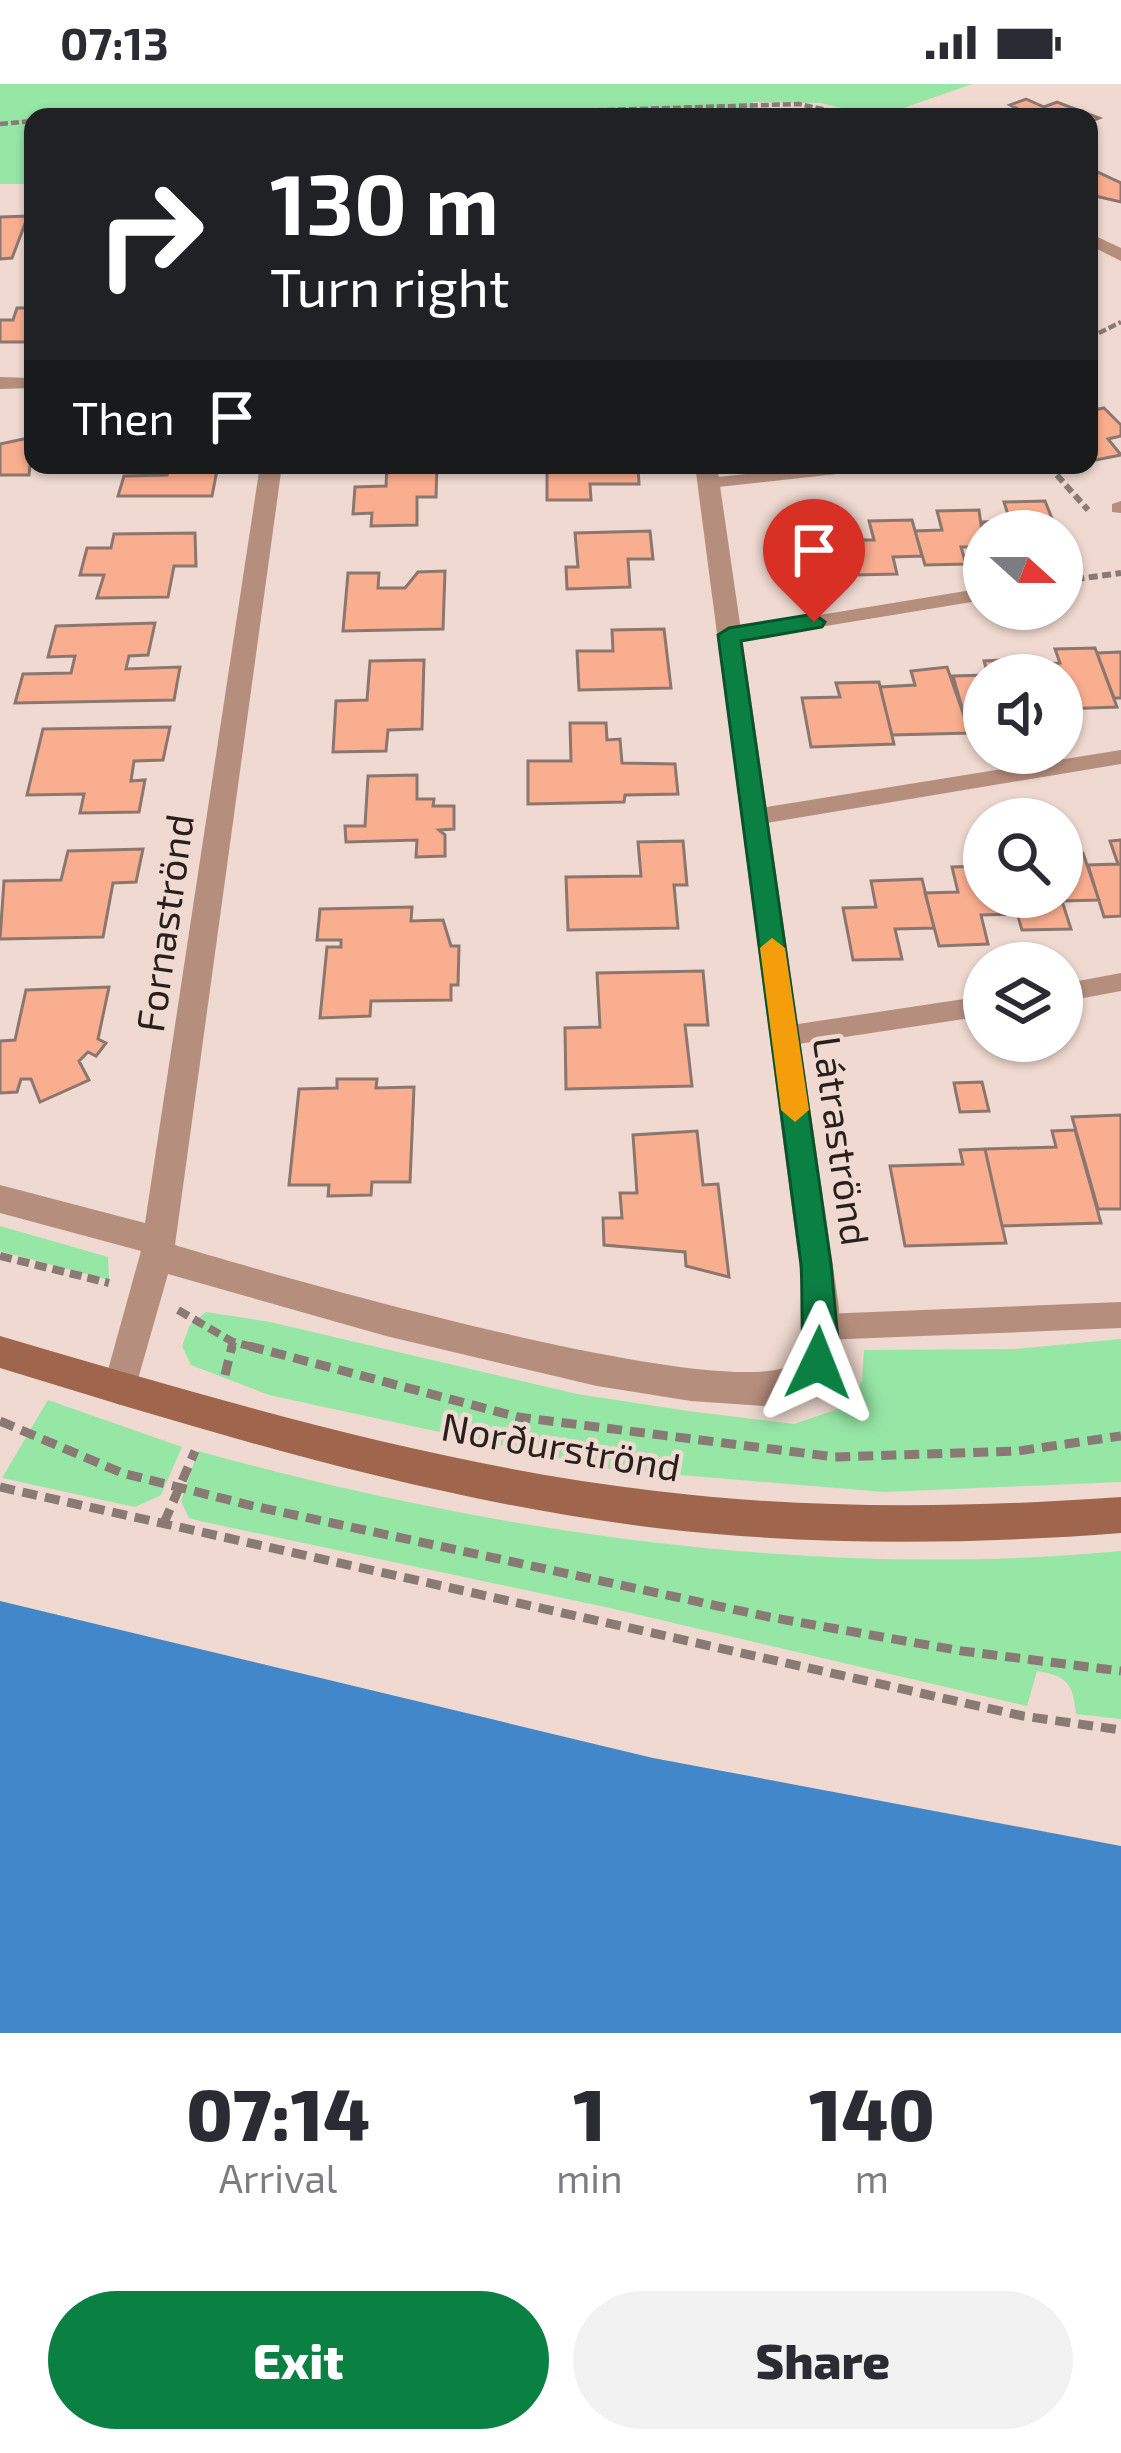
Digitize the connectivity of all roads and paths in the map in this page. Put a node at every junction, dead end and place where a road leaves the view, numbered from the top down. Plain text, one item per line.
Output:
1 (670, 108) edge
2 (818, 108) edge
3 (270, 474) edge
4 (707, 474) edge
5 (1121, 573) edge
6 (1083, 578) edge
7 (963, 597) edge
8 (729, 635) junction
9 (1121, 757) edge
10 (754, 817) junction
11 (1121, 982) edge
12 (1083, 988) edge
13 (963, 1009) edge
14 (785, 1036) junction
15 (0, 1198) edge
16 (157, 1248) junction
17 (1121, 1315) edge
18 (822, 1327) junction
19 (0, 1352) edge
20 (120, 1388) junction
21 (0, 1421) edge
22 (180, 1486) junction
23 (0, 1487) edge
24 (1121, 1514) edge
25 (164, 1522) junction
26 (1121, 1671) edge
27 (1121, 1730) edge

1 - 2 path
3 - 16 street, Fornaströnd
4 - 8 street, Látraströnd
5 - 6 path
7 - 8 lane
8 - 10 street, Látraströnd
9 - 10 lane
10 - 14 street, Látraströnd
11 - 12 lane
13 - 14 lane
14 - 18 street, Látraströnd
15 - 16 street
16 - 18 street, Látraströnd
16 - 20 street, Fornaströnd
17 - 18 lane
19 - 20 street, Norðurströnd
20 - 24 street, Norðurströnd
21 - 22 path
22 - 25 path
22 - 26 path
23 - 25 path
25 - 27 path

